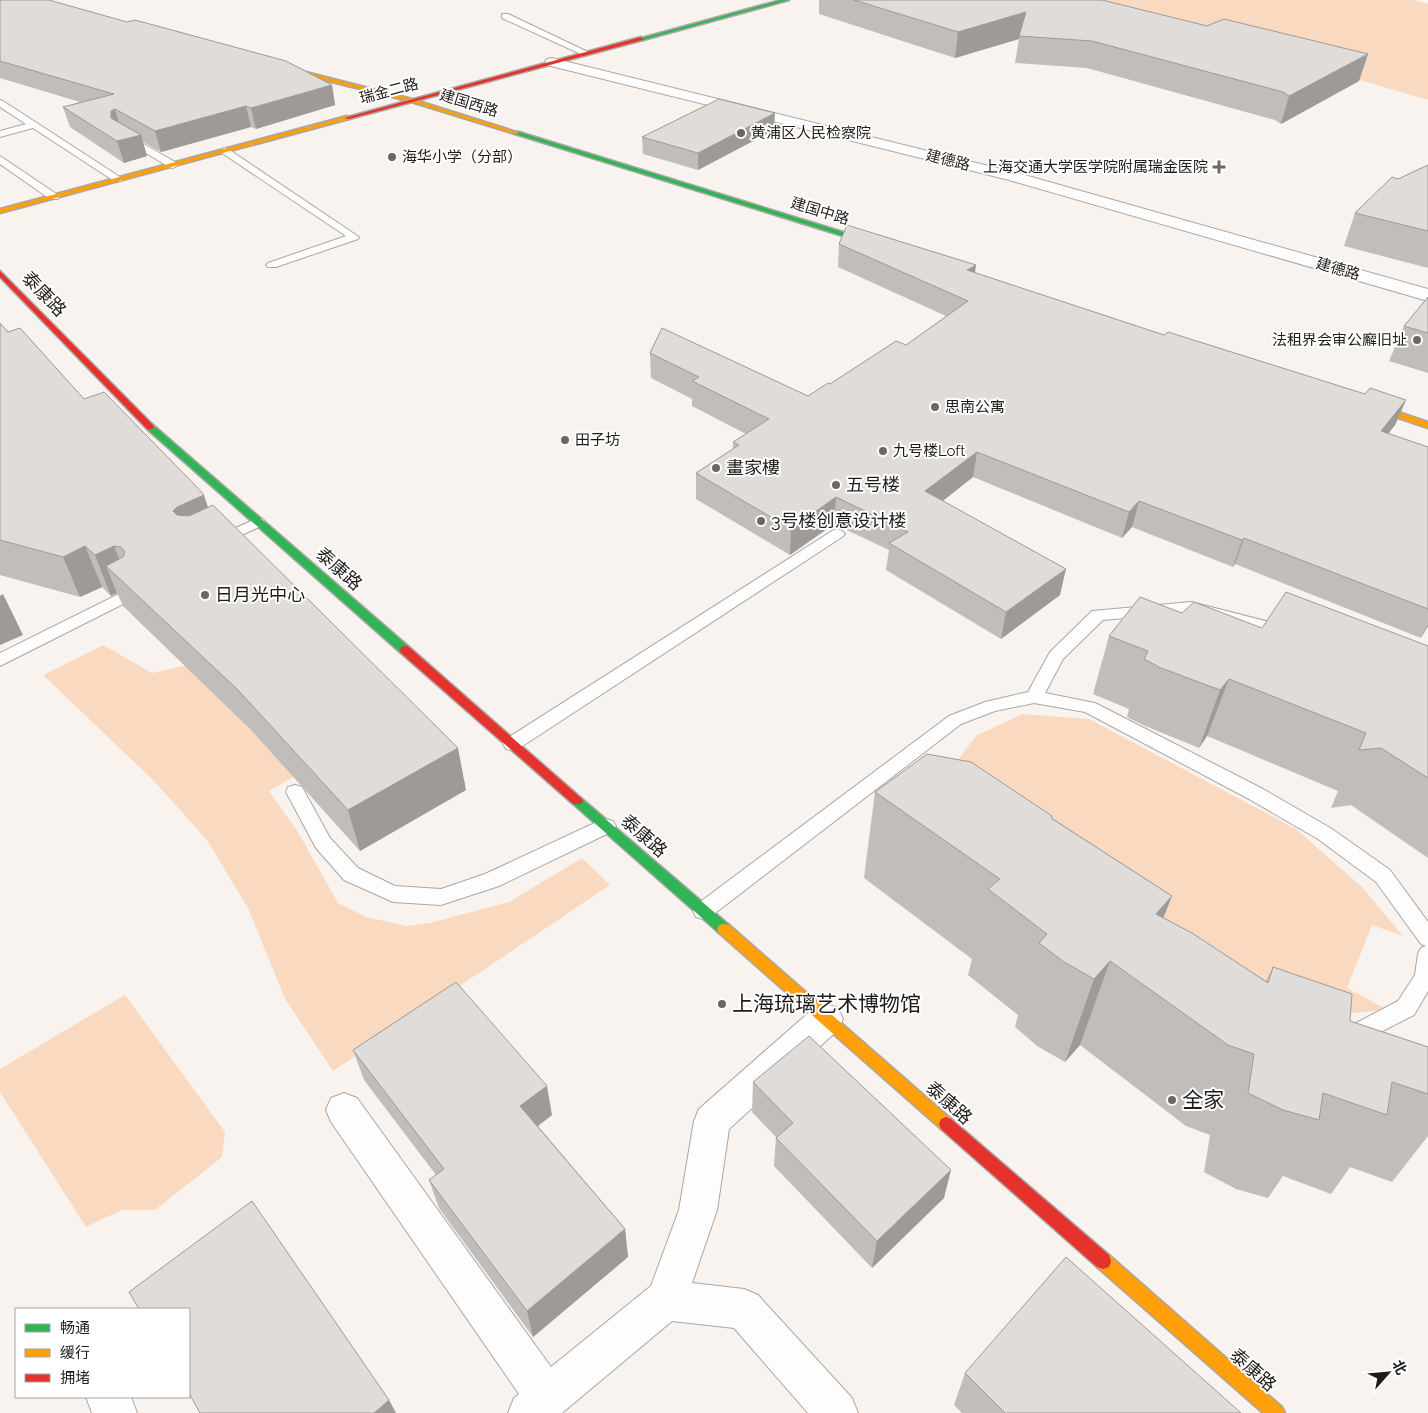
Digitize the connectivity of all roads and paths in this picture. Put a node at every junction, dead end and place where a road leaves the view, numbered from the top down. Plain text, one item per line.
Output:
1 (786, 0) edge
2 (505, 16) dead end
3 (586, 53) junction
4 (552, 62) junction
5 (266, 63) edge
6 (410, 100) junction
7 (0, 103) edge
8 (34, 125) junction
9 (0, 134) edge
10 (122, 134) edge
11 (224, 151) junction
12 (0, 160) edge
13 (173, 165) junction
14 (118, 180) junction
15 (716, 194) joint
16 (54, 197) junction
17 (0, 211) edge
18 (890, 248) edge
19 (272, 265) dead end
20 (0, 273) edge
21 (1428, 295) edge
22 (1352, 400) edge
23 (1428, 425) edge
24 (258, 522) junction
25 (837, 534) dead end
26 (206, 547) edge
27 (131, 593) edge
28 (1300, 636) edge
29 (0, 660) edge
30 (1034, 697) junction
31 (512, 744) junction
32 (295, 792) dead end
33 (606, 826) junction
34 (703, 911) junction
35 (1428, 938) edge
36 (1428, 954) edge
37 (1426, 977) edge
38 (826, 1019) junction
39 (1333, 1041) edge
40 (344, 1110) dead end
41 (666, 1300) junction
42 (108, 1398) edge
43 (538, 1405) edge
44 (116, 1413) edge
45 (837, 1413) edge
46 (1276, 1413) edge

1 - 3 street, 瑞金二路
2 - 3 lane
3 - 4 street, 瑞金二路
4 - 6 street, 瑞金二路
4 - 21 street, 建德路
5 - 6 street, 建国西路
6 - 11 street, 瑞金二路
6 - 15 street, 建国西路
7 - 8 lane
8 - 9 lane
8 - 14 lane
10 - 13 lane
11 - 13 street, 瑞金二路
11 - 19 lane
12 - 16 lane
13 - 14 street, 瑞金二路
14 - 16 street, 瑞金二路
15 - 18 street, 建国中路
16 - 17 street, 瑞金二路
20 - 24 street, 泰康路
22 - 23 street
24 - 26 lane
24 - 31 street, 泰康路
25 - 31 lane
27 - 29 lane
28 - 30 lane
30 - 34 lane
30 - 35 lane
31 - 33 street, 泰康路
32 - 33 lane
33 - 34 street, 泰康路
34 - 38 street, 泰康路
36 - 37 lane
37 - 39 lane
38 - 41 street
38 - 46 street, 泰康路
40 - 43 street
41 - 43 street
41 - 45 street
42 - 44 street

